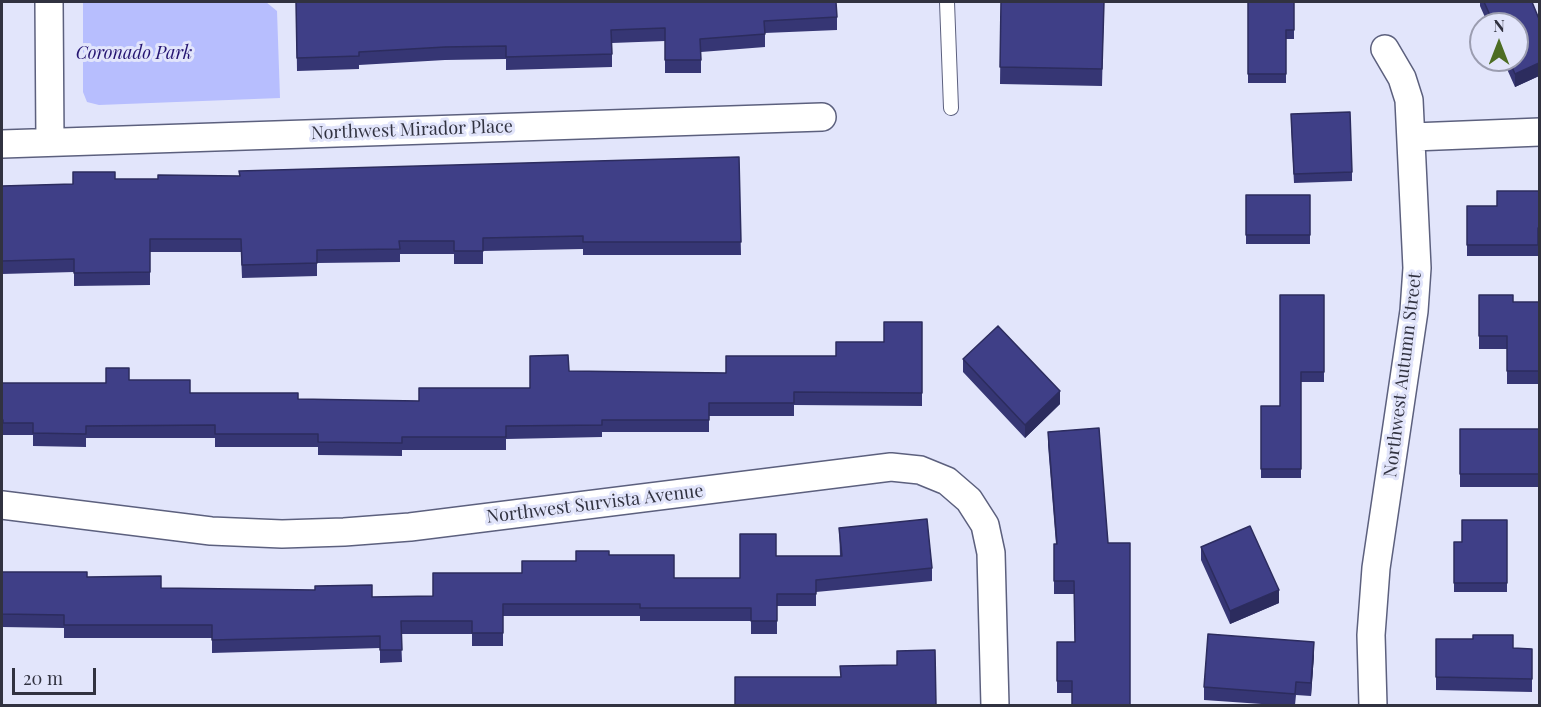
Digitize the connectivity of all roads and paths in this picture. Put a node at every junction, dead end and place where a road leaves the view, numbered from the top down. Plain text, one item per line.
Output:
1 (49, 2) edge
2 (947, 2) edge
3 (1385, 49) dead end
4 (951, 108) dead end
5 (822, 117) dead end
6 (1539, 132) edge
7 (1413, 137) junction
8 (50, 142) junction
9 (2, 144) edge
10 (2, 505) edge
11 (995, 705) edge
12 (1373, 705) edge

1 - 8 street
2 - 4 lane
3 - 7 street, Northwest Autumn Street
5 - 8 street, Northwest Mirador Place
6 - 7 street
7 - 12 street, Northwest Autumn Street
8 - 9 street, Northwest Mirador Place
10 - 11 street, Northwest Survista Avenue

